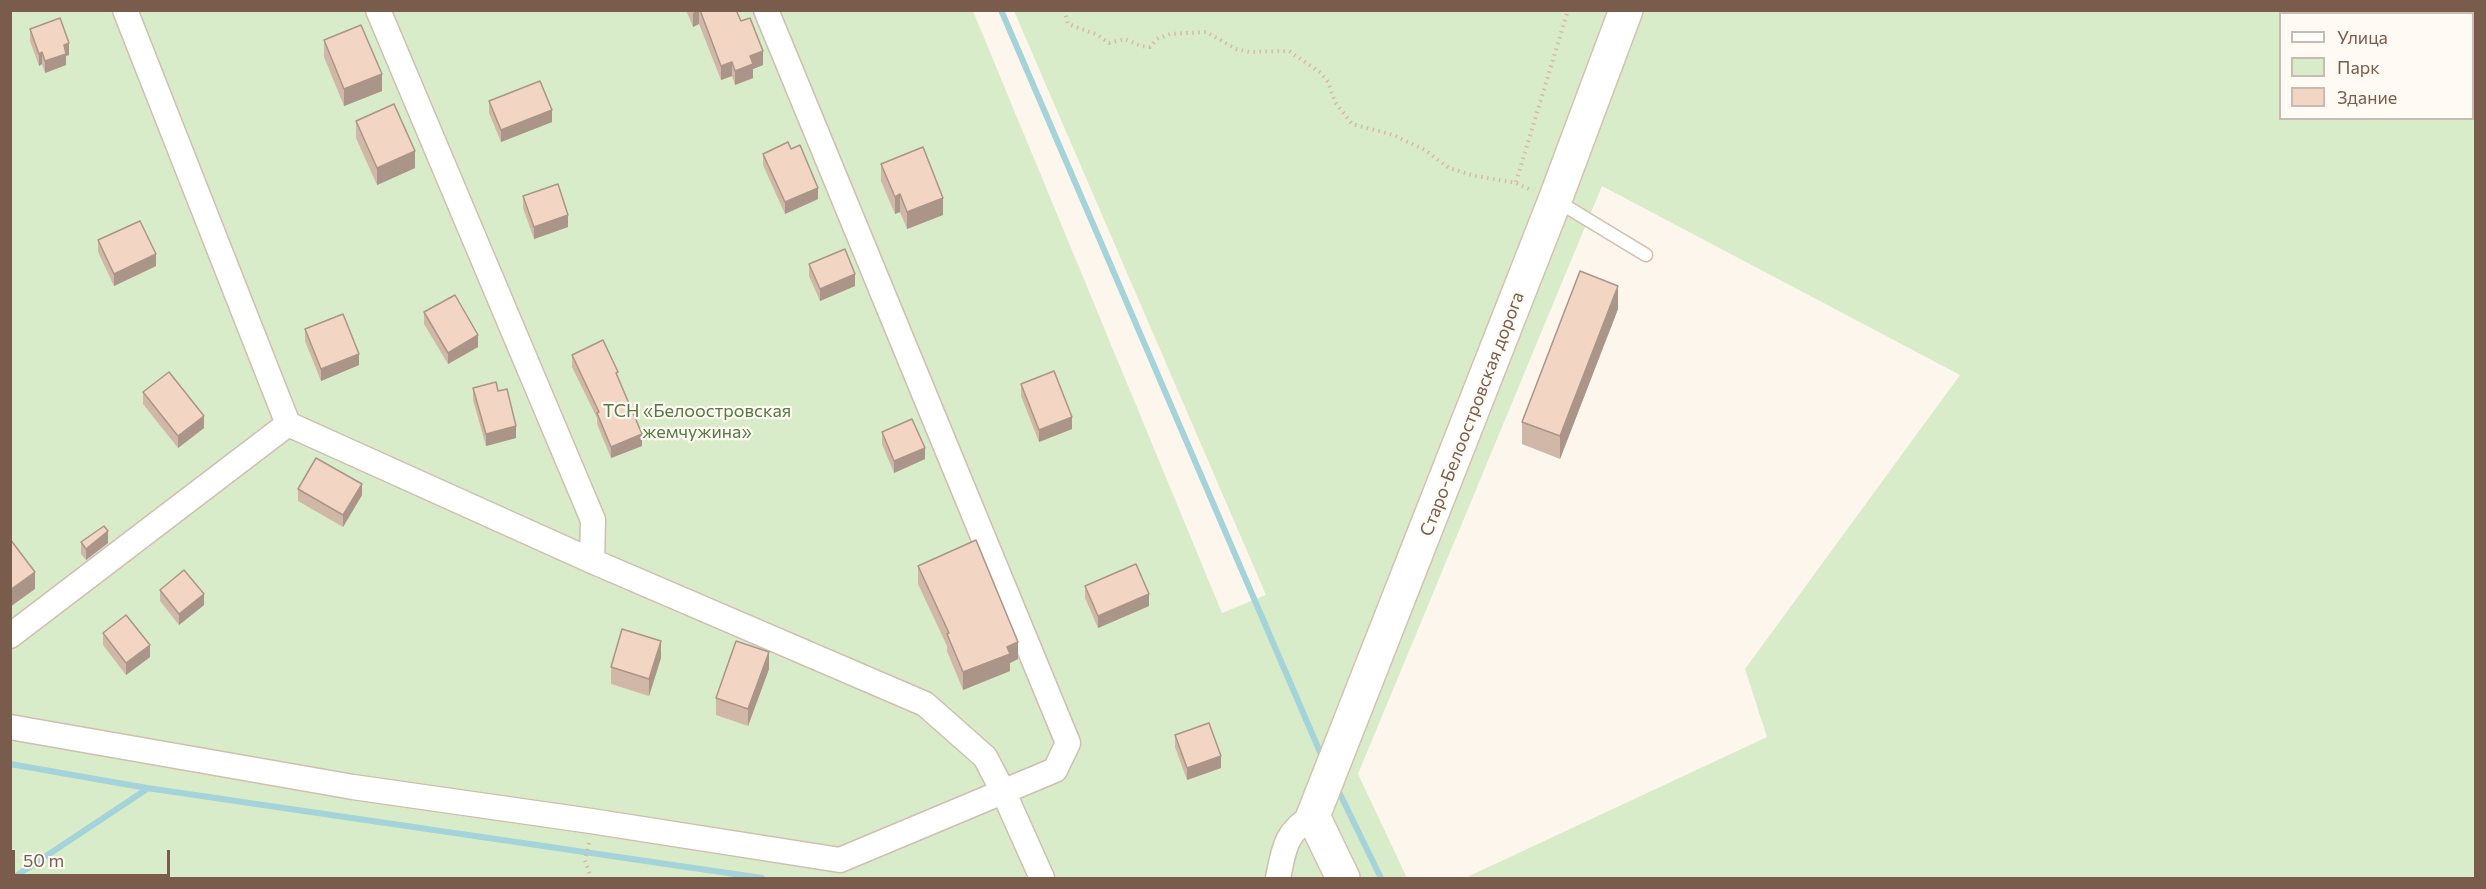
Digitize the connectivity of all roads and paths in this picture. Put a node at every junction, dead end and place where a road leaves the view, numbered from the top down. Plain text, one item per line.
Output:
1 (125, 10) edge
2 (378, 10) edge
3 (766, 10) edge
4 (1064, 10) edge
5 (1568, 10) edge
6 (1626, 10) edge
7 (1516, 183) junction
8 (1556, 200) junction
9 (1646, 255) dead end
10 (288, 424) junction
11 (592, 561) junction
12 (10, 636) edge
13 (10, 727) edge
14 (1004, 793) junction
15 (1313, 816) junction
16 (588, 846) dead end
17 (591, 879) edge
18 (1042, 879) edge
19 (1278, 879) edge
20 (1343, 879) edge

1 - 10 street
2 - 11 street
3 - 14 street
4 - 7 path
5 - 7 path
6 - 8 street, Старо-Белоостровская дорога
7 - 8 path
8 - 9 lane
8 - 15 street, Старо-Белоостровская дорога
10 - 11 street
10 - 12 street
11 - 14 street
13 - 14 street
14 - 18 street
15 - 19 street
15 - 20 street
16 - 17 path

